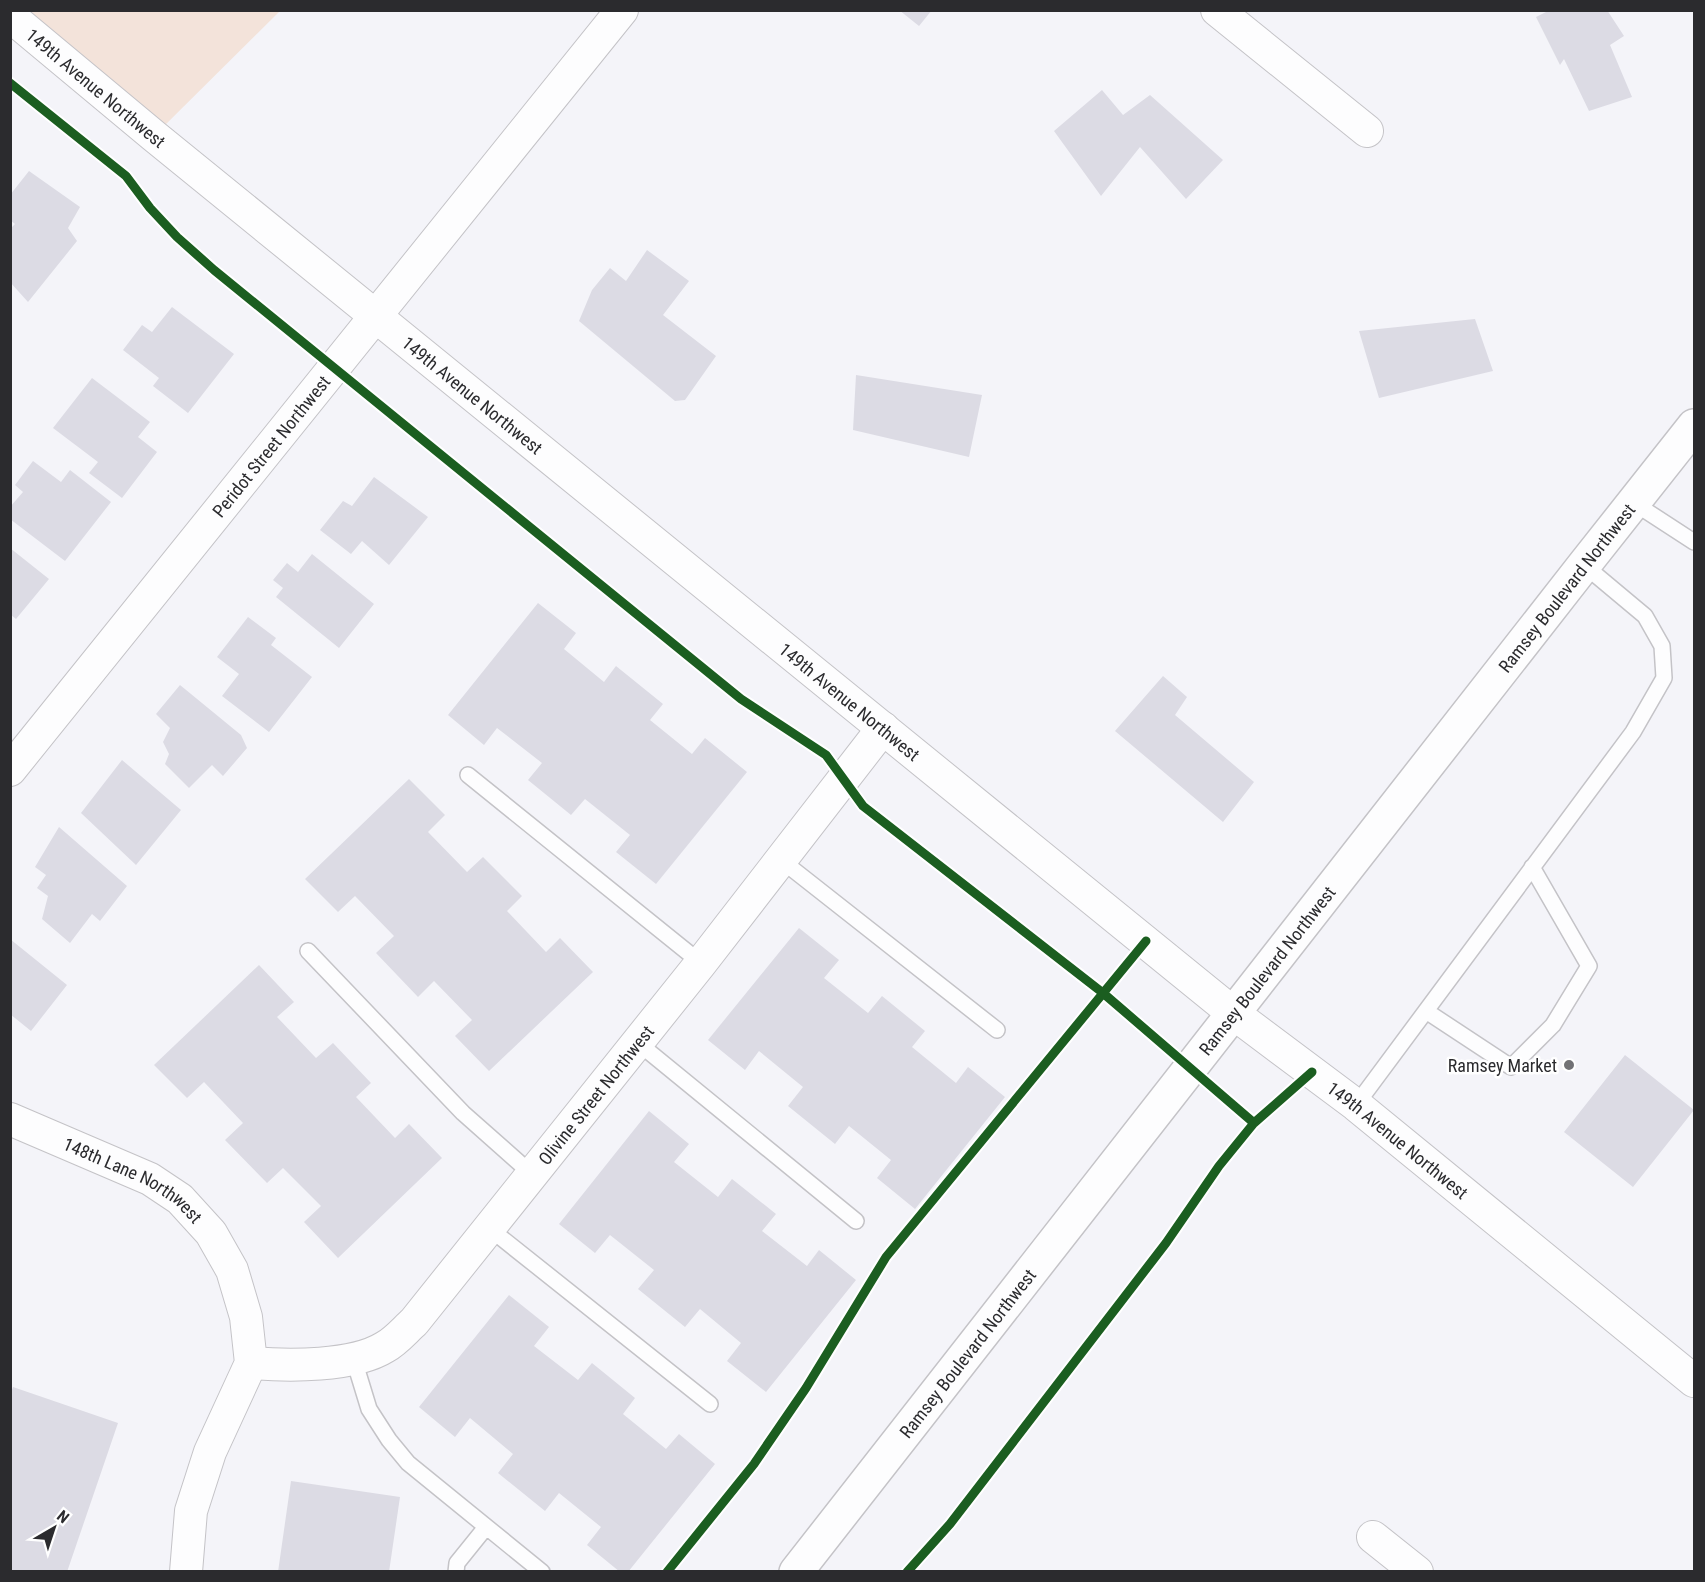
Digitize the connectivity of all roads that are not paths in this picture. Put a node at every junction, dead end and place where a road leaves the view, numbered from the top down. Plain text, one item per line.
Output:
1 (622, 10) edge
2 (1217, 10) edge
3 (10, 15) edge
4 (1367, 131) dead end
5 (376, 317) junction
6 (1695, 426) edge
7 (1634, 503) junction
8 (1695, 542) edge
9 (1584, 565) junction
10 (883, 728) junction
11 (10, 770) edge
12 (468, 775) dead end
13 (781, 860) junction
14 (1532, 867) junction
15 (308, 951) dead end
16 (702, 963) junction
17 (1426, 1011) junction
18 (1233, 1013) junction
19 (997, 1030) dead end
20 (637, 1042) junction
21 (1356, 1105) junction
22 (10, 1119) edge
23 (533, 1175) junction
24 (856, 1221) dead end
25 (489, 1228) junction
26 (354, 1360) junction
27 (251, 1363) junction
28 (1695, 1381) edge
29 (710, 1404) dead end
30 (486, 1527) junction
31 (1373, 1537) dead end
32 (186, 1572) edge
33 (456, 1572) edge
34 (542, 1572) edge
35 (796, 1572) edge
36 (1417, 1572) edge

1 - 5 street, Peridot Street Northwest
2 - 4 street
3 - 5 street, 149th Avenue Northwest
5 - 10 street, 149th Avenue Northwest
5 - 11 street, Peridot Street Northwest
6 - 7 street, Ramsey Boulevard Northwest
7 - 8 lane
7 - 9 street, Ramsey Boulevard Northwest
9 - 14 lane
9 - 18 street, Ramsey Boulevard Northwest
10 - 13 street, Olivine Street Northwest
10 - 18 street, 149th Avenue Northwest
12 - 16 lane
13 - 16 street, Olivine Street Northwest
13 - 19 lane
14 - 17 lane
14 - 17 lane
15 - 23 lane
16 - 20 street, Olivine Street Northwest
17 - 21 lane
18 - 21 street, 149th Avenue Northwest
18 - 35 street, Ramsey Boulevard Northwest
20 - 23 street, Olivine Street Northwest
20 - 24 lane
21 - 28 street, 149th Avenue Northwest
22 - 27 street, 148th Lane Northwest
23 - 25 street, Olivine Street Northwest
25 - 26 street, Olivine Street Northwest
25 - 29 lane
26 - 27 street, Olivine Street Northwest
26 - 30 lane
27 - 32 street
30 - 33 lane
30 - 34 lane
31 - 36 street

